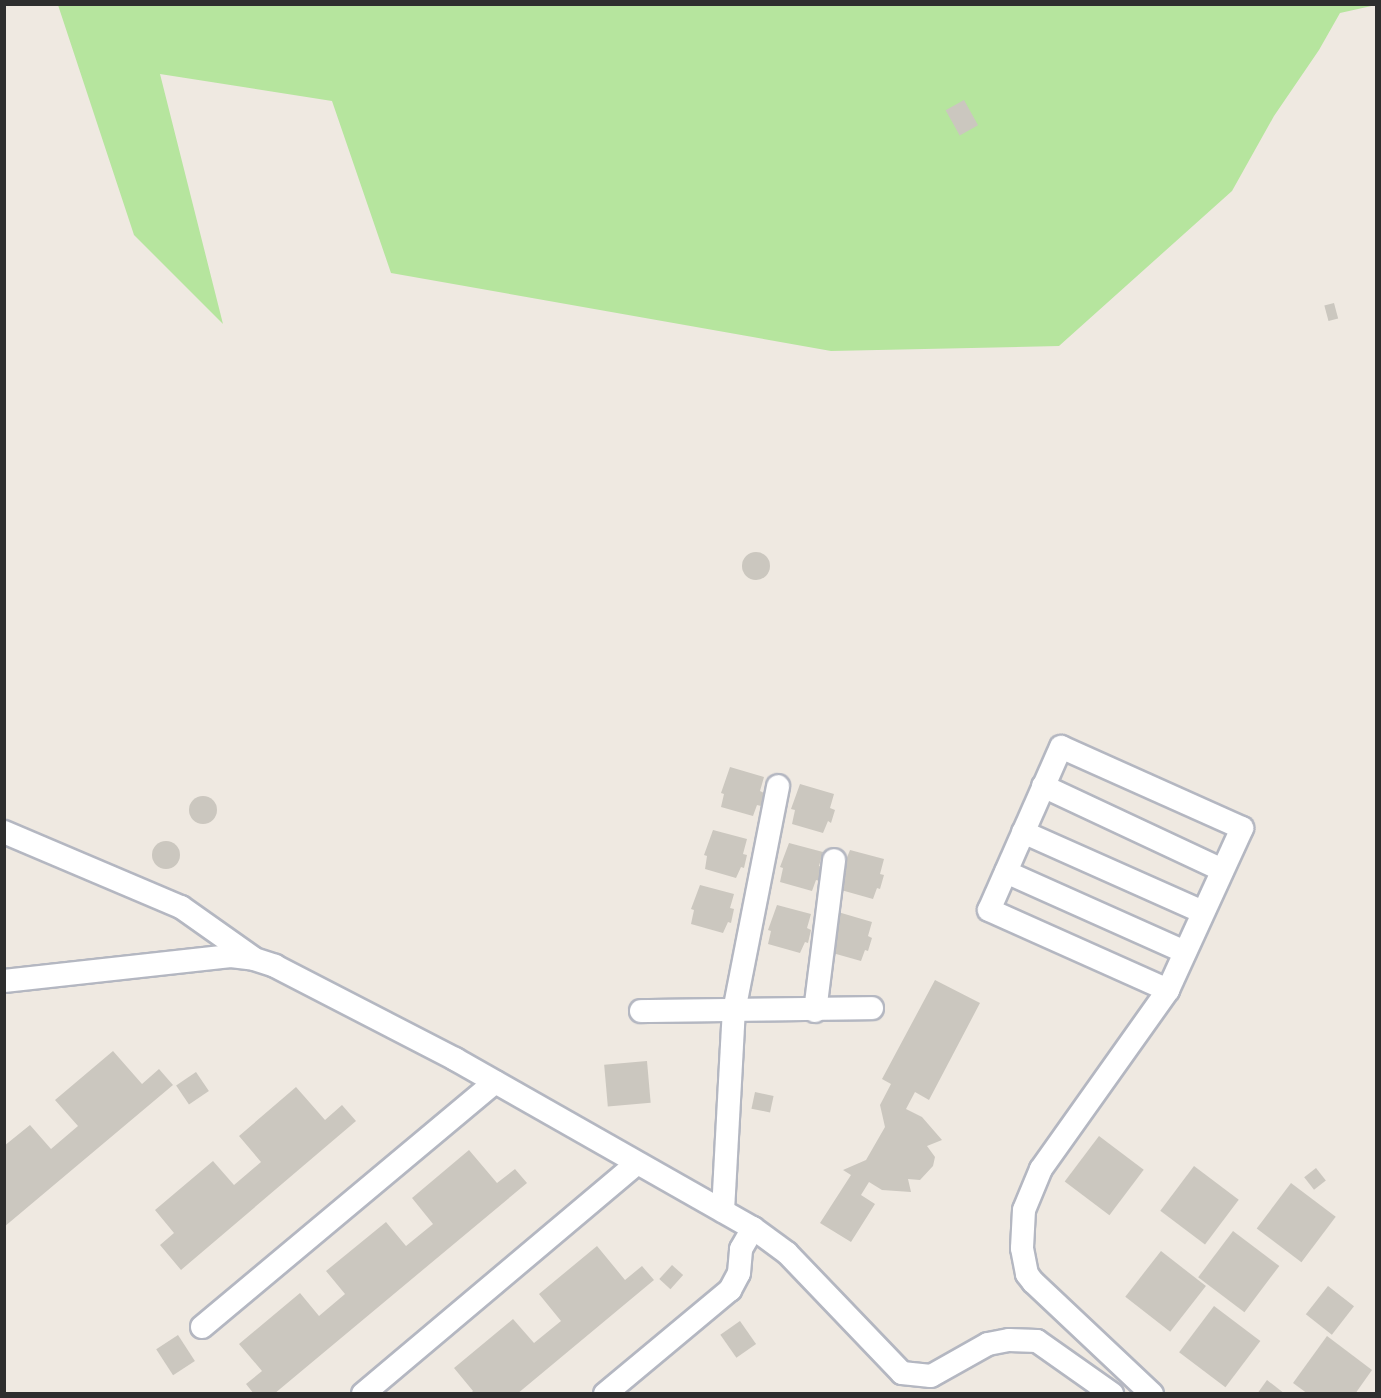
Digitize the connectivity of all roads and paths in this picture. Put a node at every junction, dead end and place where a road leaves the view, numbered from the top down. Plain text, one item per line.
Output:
1 (778, 786) dead end
2 (1043, 786) junction
3 (4, 832) edge
4 (1023, 832) junction
5 (834, 860) dead end
6 (1222, 870) junction
7 (1006, 872) junction
8 (1203, 912) junction
9 (1185, 952) junction
10 (254, 959) junction
11 (4, 981) edge
12 (1168, 990) junction
13 (872, 1008) dead end
14 (641, 1011) dead end
15 (734, 1011) junction
16 (816, 1011) junction
17 (495, 1082) junction
18 (637, 1162) junction
19 (723, 1211) junction
20 (753, 1228) junction
21 (202, 1327) dead end
22 (924, 1385) edge
23 (363, 1394) edge
24 (605, 1394) edge
25 (1112, 1394) edge
26 (1152, 1394) edge

1 - 15 street
2 - 4 street
2 - 6 street
2 - 6 street
3 - 10 street
4 - 7 street
4 - 8 street
5 - 16 street
6 - 8 street
7 - 9 street
7 - 12 street
8 - 9 street
9 - 12 street
10 - 11 street
10 - 17 street
12 - 26 street
13 - 16 street
14 - 15 street
15 - 16 street
15 - 19 street
17 - 18 street
17 - 21 street
18 - 19 street
18 - 23 street
19 - 20 street
20 - 22 street
20 - 24 street
22 - 25 street

